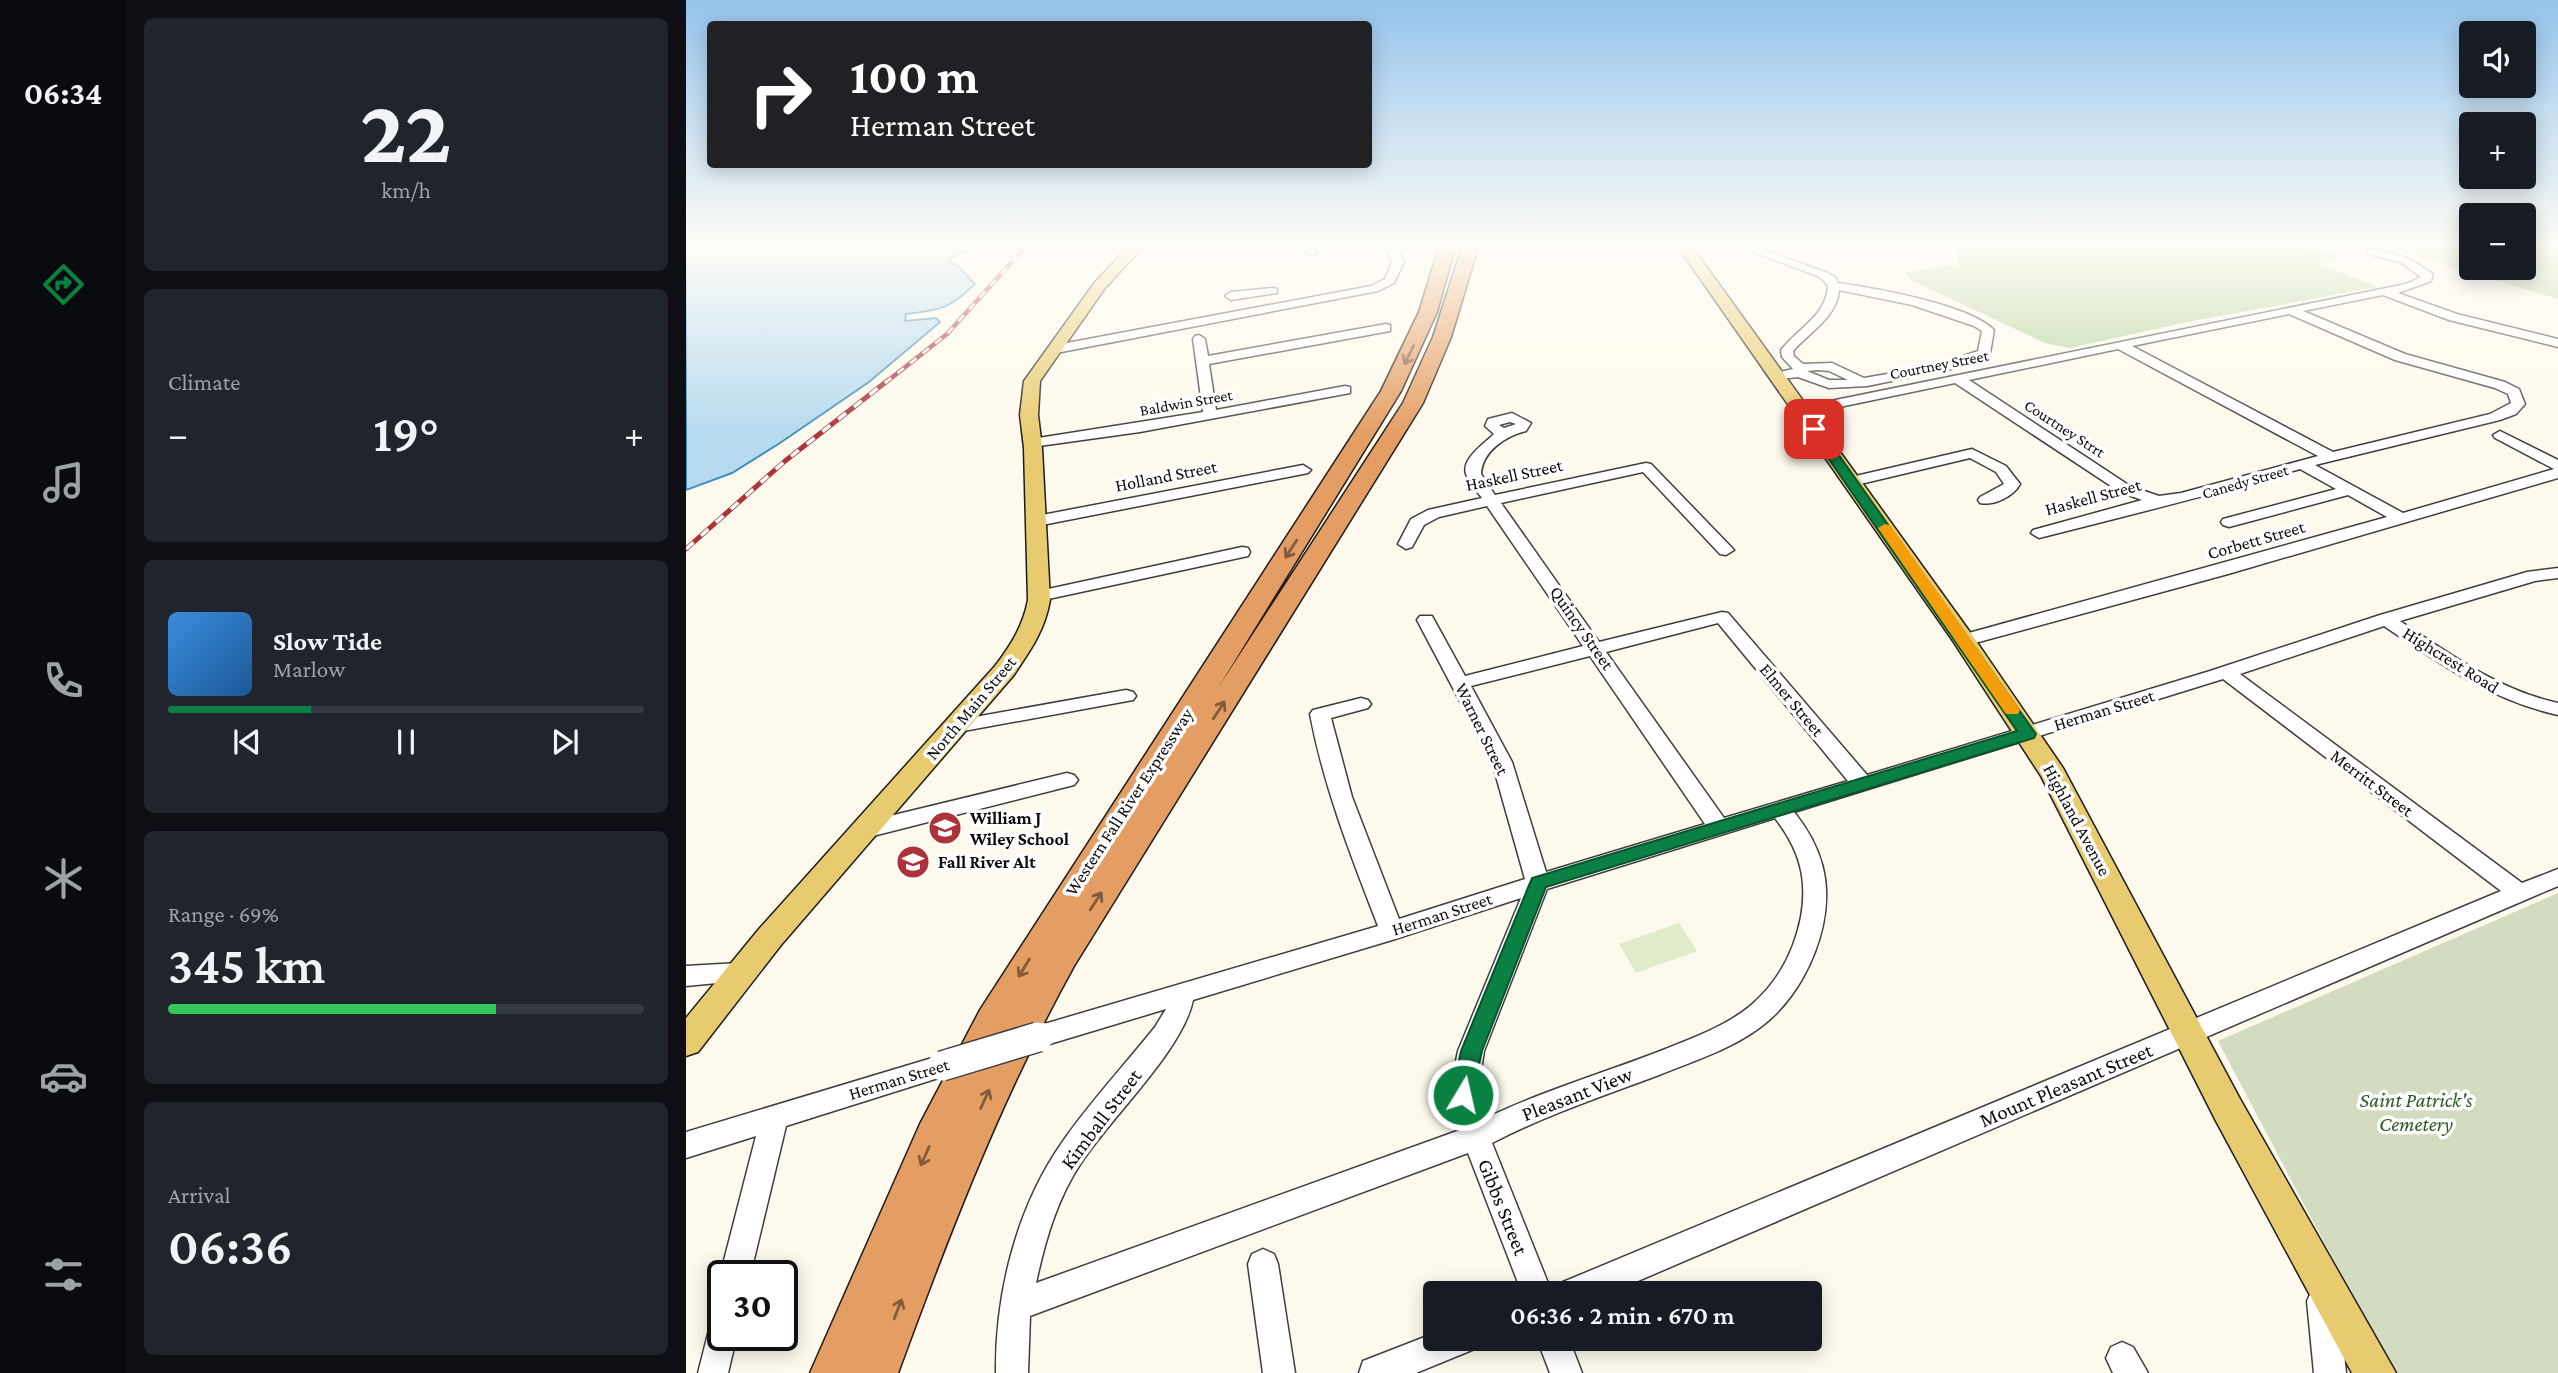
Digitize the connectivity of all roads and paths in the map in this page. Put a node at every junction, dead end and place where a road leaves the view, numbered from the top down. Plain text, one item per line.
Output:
1 (1084, 308) edge
2 (1276, 308) edge
3 (1429, 308) edge
4 (1453, 308) edge
5 (1737, 308) edge
6 (1827, 308) edge
7 (1932, 308) edge
8 (2300, 308) edge
9 (2428, 308) edge
10 (1266, 310) joint
11 (2290, 310) junction
12 (1386, 328) dead end
13 (1199, 339) dead end
14 (2558, 343) edge
15 (2120, 345) junction
16 (1056, 349) junction
17 (1203, 361) junction
18 (1792, 373) junction
19 (1956, 378) junction
20 (1345, 390) dead end
21 (1801, 411) junction
22 (1210, 415) junction
23 (1502, 433) dead end
24 (2500, 435) dead end
25 (1032, 443) junction
26 (2331, 457) junction
27 (2302, 464) junction
28 (2558, 466) edge
29 (1303, 470) dead end
30 (2558, 473) edge
31 (1852, 481) junction
32 (2350, 490) junction
33 (1986, 500) dead end
34 (1493, 501) junction
35 (2158, 501) junction
36 (2402, 519) junction
37 (1037, 521) junction
38 (2229, 522) dead end
39 (2039, 533) dead end
40 (1406, 544) dead end
41 (1726, 550) dead end
42 (1242, 552) dead end
43 (2558, 572) edge
44 (1039, 596) junction
45 (1426, 620) dead end
46 (2386, 620) junction
47 (1964, 640) junction
48 (1595, 647) junction
49 (2225, 672) junction
50 (1459, 683) junction
51 (1126, 696) dead end
52 (1361, 704) dead end
53 (2558, 709) edge
54 (958, 726) junction
55 (2028, 734) junction
56 (1067, 780) dead end
57 (1862, 783) junction
58 (1780, 809) junction
59 (1719, 828) junction
60 (865, 830) junction
61 (2558, 877) edge
62 (1538, 883) junction
63 (2519, 893) junction
64 (1392, 931) junction
65 (739, 973) junction
66 (686, 976) edge
67 (1182, 995) junction
68 (2188, 1033) junction
69 (686, 1042) edge
70 (774, 1118) junction
71 (1476, 1138) junction
72 (686, 1145) edge
73 (905, 1203) junction
74 (2307, 1251) junction
75 (739, 1260) edge
76 (1264, 1264) dead end
77 (1532, 1281) edge
78 (1602, 1281) edge
79 (1018, 1305) junction
80 (718, 1351) edge
81 (1431, 1351) edge
82 (1558, 1351) edge
83 (713, 1371) dead end
84 (814, 1373) edge
85 (834, 1373) edge
86 (874, 1373) edge
87 (1012, 1373) edge
88 (1279, 1373) edge
89 (1375, 1373) edge
90 (1566, 1373) edge
91 (2330, 1373) edge
92 (2375, 1373) edge

1 - 16 main road, North Main Street
2 - 10 street
3 -> 73 highway, Western Fall River Expressway
86 -> 4 highway, Western Fall River Expressway
5 - 18 main road, Highland Avenue
6 - 18 street
7 - 18 street
8 - 11 street, Courtney Street
9 - 14 street
10 - 16 street
11 - 15 street, Courtney Street
11 - 26 street
12 - 17 street
13 - 17 street
15 - 19 street, Courtney Street
15 - 26 street
16 - 25 main road, North Main Street
17 - 22 street
18 - 21 main road, Highland Avenue
19 - 21 street, Courtney Street
19 - 35 street, Courtney Strrt
20 - 22 street, Baldwin Street
21 - 31 main road, Highland Avenue
22 - 25 street, Baldwin Street
23 - 34 street, Quincy Street
24 - 28 street
25 - 37 main road, North Main Street
26 - 27 street, Canedy Street
27 - 32 street
27 - 35 street, Canedy Street
29 - 37 street, Holland Street
30 - 36 street, Corbett Street
31 - 33 street
31 - 47 main road, Highland Avenue
32 - 36 street
32 - 38 street
34 - 40 street, Haskell Street
34 - 41 street, Haskell Street
34 - 48 street, Quincy Street
35 - 39 street, Haskell Street
36 - 47 street, Corbett Street
37 - 44 main road, North Main Street
42 - 44 street
43 - 46 street, Herman Street
44 - 54 main road, North Main Street
45 - 50 street, Warner Street
46 - 49 street, Herman Street
46 - 53 street, Highcrest Road
47 - 55 main road, Highland Avenue
48 - 50 street
48 - 57 street, Elmer Street
48 - 59 street, Quincy Street
49 - 55 street, Herman Street
49 - 63 street, Merritt Street
50 - 62 street, Warner Street
51 - 54 street
52 - 64 street
54 - 60 main road, North Main Street
55 - 57 street, Herman Street
55 - 68 main road, Highland Avenue
56 - 60 street
57 - 58 street, Herman Street
58 - 59 street, Herman Street
58 - 71 street, Pleasant View
59 - 62 street, Herman Street
60 - 65 main road, North Main Street
61 - 63 street, Mount Pleasant Street
62 - 64 street, Herman Street
62 - 71 street, Gibbs Street
63 - 68 street, Mount Pleasant Street
64 - 67 street, Herman Street
65 - 66 street
65 - 69 main road, North Main Street
67 - 70 street, Herman Street, bridge
67 - 79 street, Kimball Street
68 - 74 main road, Highland Avenue
68 - 78 street, Mount Pleasant Street
70 - 72 street, Herman Street
70 - 75 street
71 - 77 street, Gibbs Street
71 - 79 street, Pleasant View
73 - 84 highway
73 - 85 highway, Western Fall River Expressway
74 - 91 street, Highland Avenue
74 - 92 main road
76 - 88 street
79 - 87 street, Kimball Street
80 - 83 street
81 - 89 street
82 - 90 street

